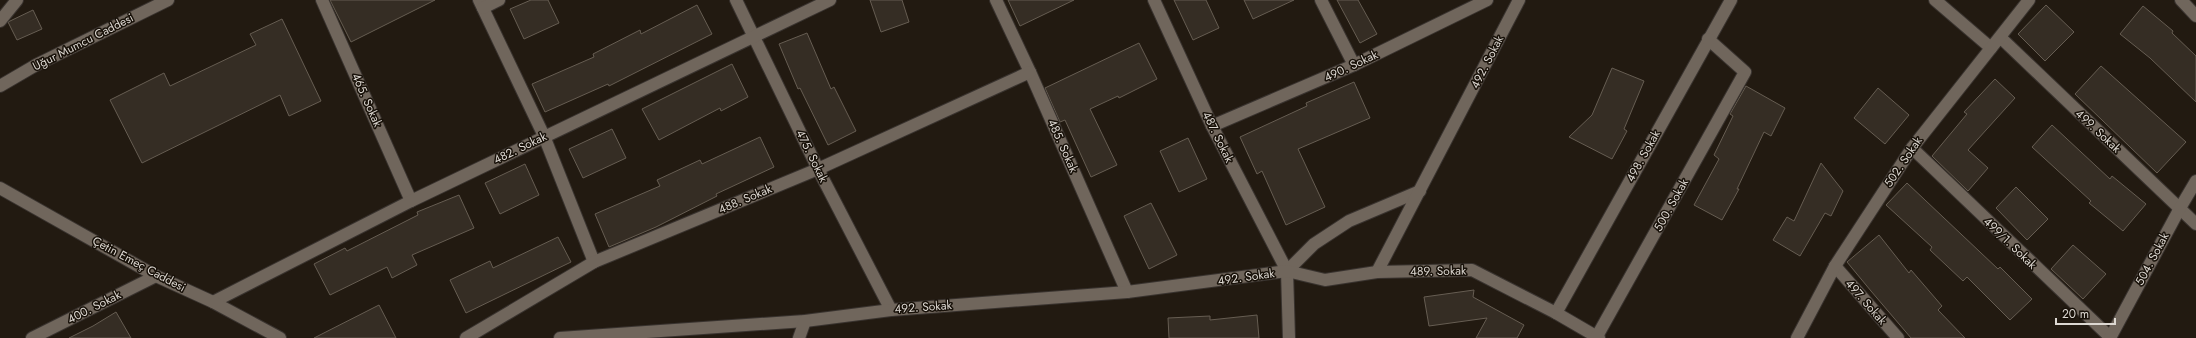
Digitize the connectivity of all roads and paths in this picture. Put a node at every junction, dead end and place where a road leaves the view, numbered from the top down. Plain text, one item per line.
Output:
1 (17, 0) edge
2 (168, 0) edge
3 (322, 0) edge
4 (498, 0) edge
5 (736, 0) edge
6 (830, 0) edge
7 (996, 0) edge
8 (1154, 0) edge
9 (1321, 0) edge
10 (1487, 0) edge
11 (1519, 0) edge
12 (1731, 0) edge
13 (1935, 0) edge
14 (2029, 0) edge
15 (2180, 0) edge
16 (481, 4) edge
17 (2196, 16) edge
18 (0, 21) edge
19 (754, 37) junction
20 (2000, 38) junction
21 (1708, 39) junction
22 (1991, 48) junction
23 (1354, 65) junction
24 (1030, 72) junction
25 (0, 86) edge
26 (1212, 126) junction
27 (544, 136) junction
28 (1912, 148) junction
29 (818, 169) junction
30 (2196, 181) edge
31 (0, 188) edge
32 (1420, 191) junction
33 (411, 201) junction
34 (2180, 208) junction
35 (2196, 224) edge
36 (594, 262) junction
37 (1834, 266) junction
38 (1286, 271) junction
39 (1377, 272) junction
40 (156, 276) junction
41 (1127, 292) junction
42 (213, 302) junction
43 (891, 310) junction
44 (1556, 313) junction
45 (804, 321) junction
46 (32, 338) edge
47 (280, 338) edge
48 (466, 338) edge
49 (560, 338) edge
50 (800, 338) edge
51 (1289, 338) edge
52 (1597, 338) edge
53 (1797, 338) edge
54 (1898, 338) edge
55 (2110, 338) edge

1 - 18 street
2 - 25 street, Uğur Mumcu Caddesi
3 - 33 street, 465. Sokak
4 - 16 street
5 - 19 street, 475. Sokak
6 - 19 street, 482. Sokak
7 - 24 street, 485. Sokak
8 - 26 street, 487. Sokak
9 - 23 street
10 - 23 street, 490. Sokak
11 - 32 street, 492. Sokak
12 - 21 street, 498. Sokak
13 - 22 street
14 - 20 street, 502. Sokak
15 - 17 street
16 - 27 street
19 - 27 street, 482. Sokak
19 - 29 street, 475. Sokak
20 - 22 street, 502. Sokak
20 - 34 street, 499. Sokak
21 - 44 street, 498. Sokak
21 - 52 street, 500. Sokak
22 - 28 street, 502. Sokak
23 - 26 street, 490. Sokak
24 - 29 street, 488. Sokak
24 - 41 street, 485. Sokak
26 - 38 street, 487. Sokak
27 - 33 street, 482. Sokak
27 - 36 street
28 - 37 street, 502. Sokak
28 - 55 street, 499/1. Sokak
29 - 36 street, 488. Sokak
29 - 43 street, 475. Sokak
30 - 34 street, 504. Sokak
31 - 40 street, Çetin Emeç Caddesi
32 - 38 street
32 - 39 street, 492. Sokak
33 - 42 street, 482. Sokak
34 - 35 street, 499. Sokak
34 - 55 street, 504. Sokak
36 - 48 street, 488. Sokak
37 - 53 street, 502. Sokak
37 - 54 street, 497. Sokak
38 - 39 street, 489. Sokak
38 - 41 street, 492. Sokak
38 - 51 street
39 - 44 street, 489. Sokak
40 - 42 street, Çetin Emeç Caddesi
40 - 46 street, 400. Sokak
41 - 43 street, 492. Sokak
42 - 47 street, Çetin Emeç Caddesi
43 - 45 street, 492. Sokak
44 - 52 street, 489. Sokak
45 - 49 street, 492. Sokak
45 - 50 street

